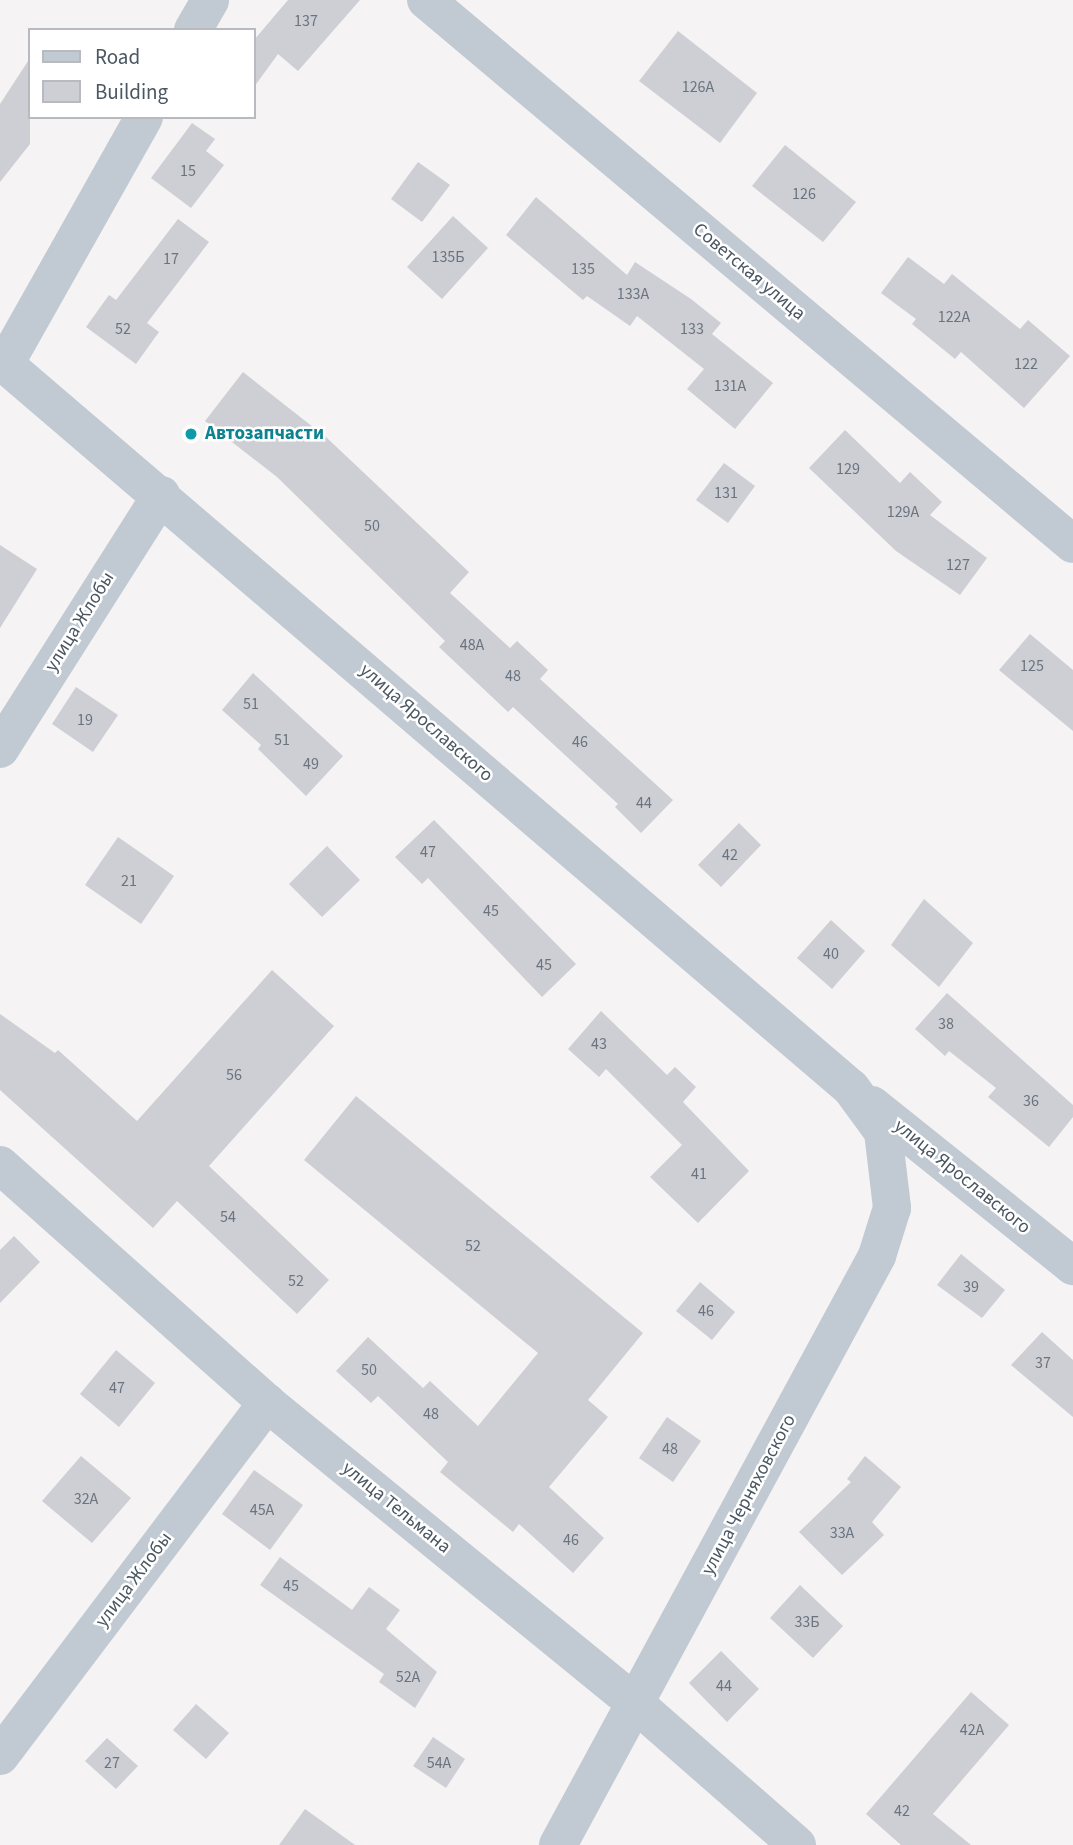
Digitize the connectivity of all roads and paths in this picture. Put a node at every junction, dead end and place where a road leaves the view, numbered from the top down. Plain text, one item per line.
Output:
1 (210, 0) edge
2 (426, 0) edge
3 (194, 28) edge
4 (143, 119) edge
5 (3, 362) edge
6 (161, 495) junction
7 (1073, 544) edge
8 (0, 749) edge
9 (851, 1088) junction
10 (883, 1132) joint
11 (0, 1165) edge
12 (1073, 1266) edge
13 (267, 1403) junction
14 (636, 1704) junction
15 (0, 1756) edge
16 (558, 1845) edge
17 (797, 1845) edge

1 - 3 street
2 - 7 street, Советская улица
4 - 5 street
5 - 6 street, улица Ярославского
6 - 8 street, улица Жлобы
6 - 9 street, улица Ярославского
9 - 10 street, улица Ярославского
9 - 12 street, улица Ярославского
10 - 14 street, улица Черняховского
11 - 13 street, улица Тельмана
13 - 14 street, улица Тельмана
13 - 15 street, улица Жлобы
14 - 16 street, улица Черняховского
14 - 17 street, улица Тельмана

